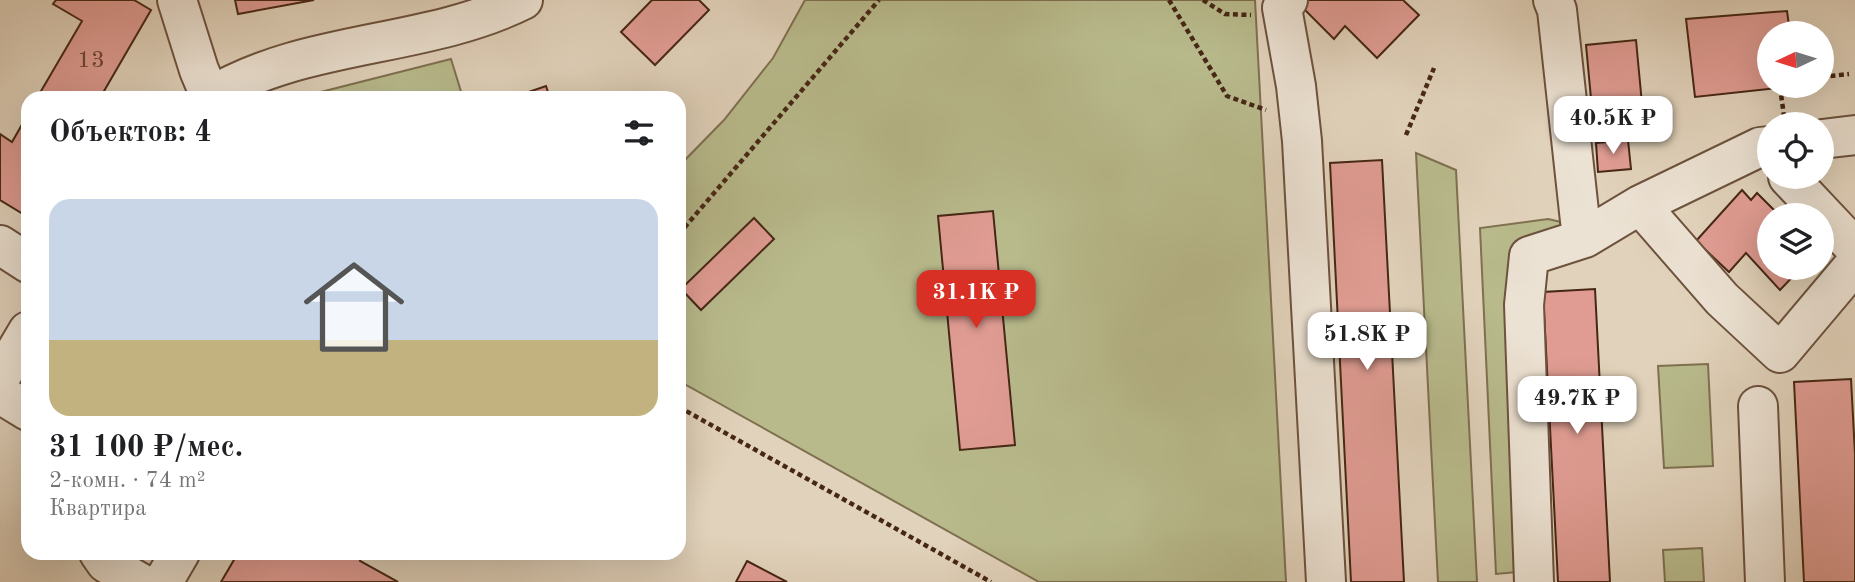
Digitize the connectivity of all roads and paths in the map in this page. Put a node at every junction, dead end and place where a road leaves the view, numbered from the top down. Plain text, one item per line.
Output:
1 (177, 0) edge
2 (523, 0) edge
3 (879, 0) edge
4 (1169, 0) edge
5 (1203, 0) edge
6 (1288, 0) edge
7 (1553, 0) edge
8 (1251, 15) dead end
9 (1434, 68) dead end
10 (1849, 74) dead end
11 (1834, 76) edge
12 (207, 91) edge
13 (224, 91) edge
14 (1277, 113) dead end
15 (1406, 135) dead end
16 (1855, 135) edge
17 (1834, 138) edge
18 (1757, 150) edge
19 (1799, 189) edge
20 (1640, 205) junction
21 (686, 226) edge
22 (1585, 238) junction
23 (0, 246) edge
24 (1855, 248) edge
25 (21, 258) edge
26 (1855, 264) edge
27 (21, 343) edge
28 (0, 378) edge
29 (0, 394) edge
30 (1758, 406) dead end
31 (21, 407) edge
32 (686, 411) edge
33 (103, 560) edge
34 (176, 560) edge
35 (139, 582) edge
36 (163, 582) edge
37 (991, 582) edge
38 (1326, 582) edge
39 (1534, 582) edge
40 (1765, 582) edge

1 - 12 street
2 - 13 street
3 - 21 path
4 - 14 path
5 - 8 path
6 - 38 street
7 - 22 street
9 - 15 path
10 - 11 path
16 - 17 street
18 - 20 street
19 - 24 street
20 - 22 street
20 - 26 street
22 - 39 street
23 - 25 street
27 - 28 street
29 - 31 street
30 - 40 street
32 - 37 path
33 - 35 street
34 - 36 street

